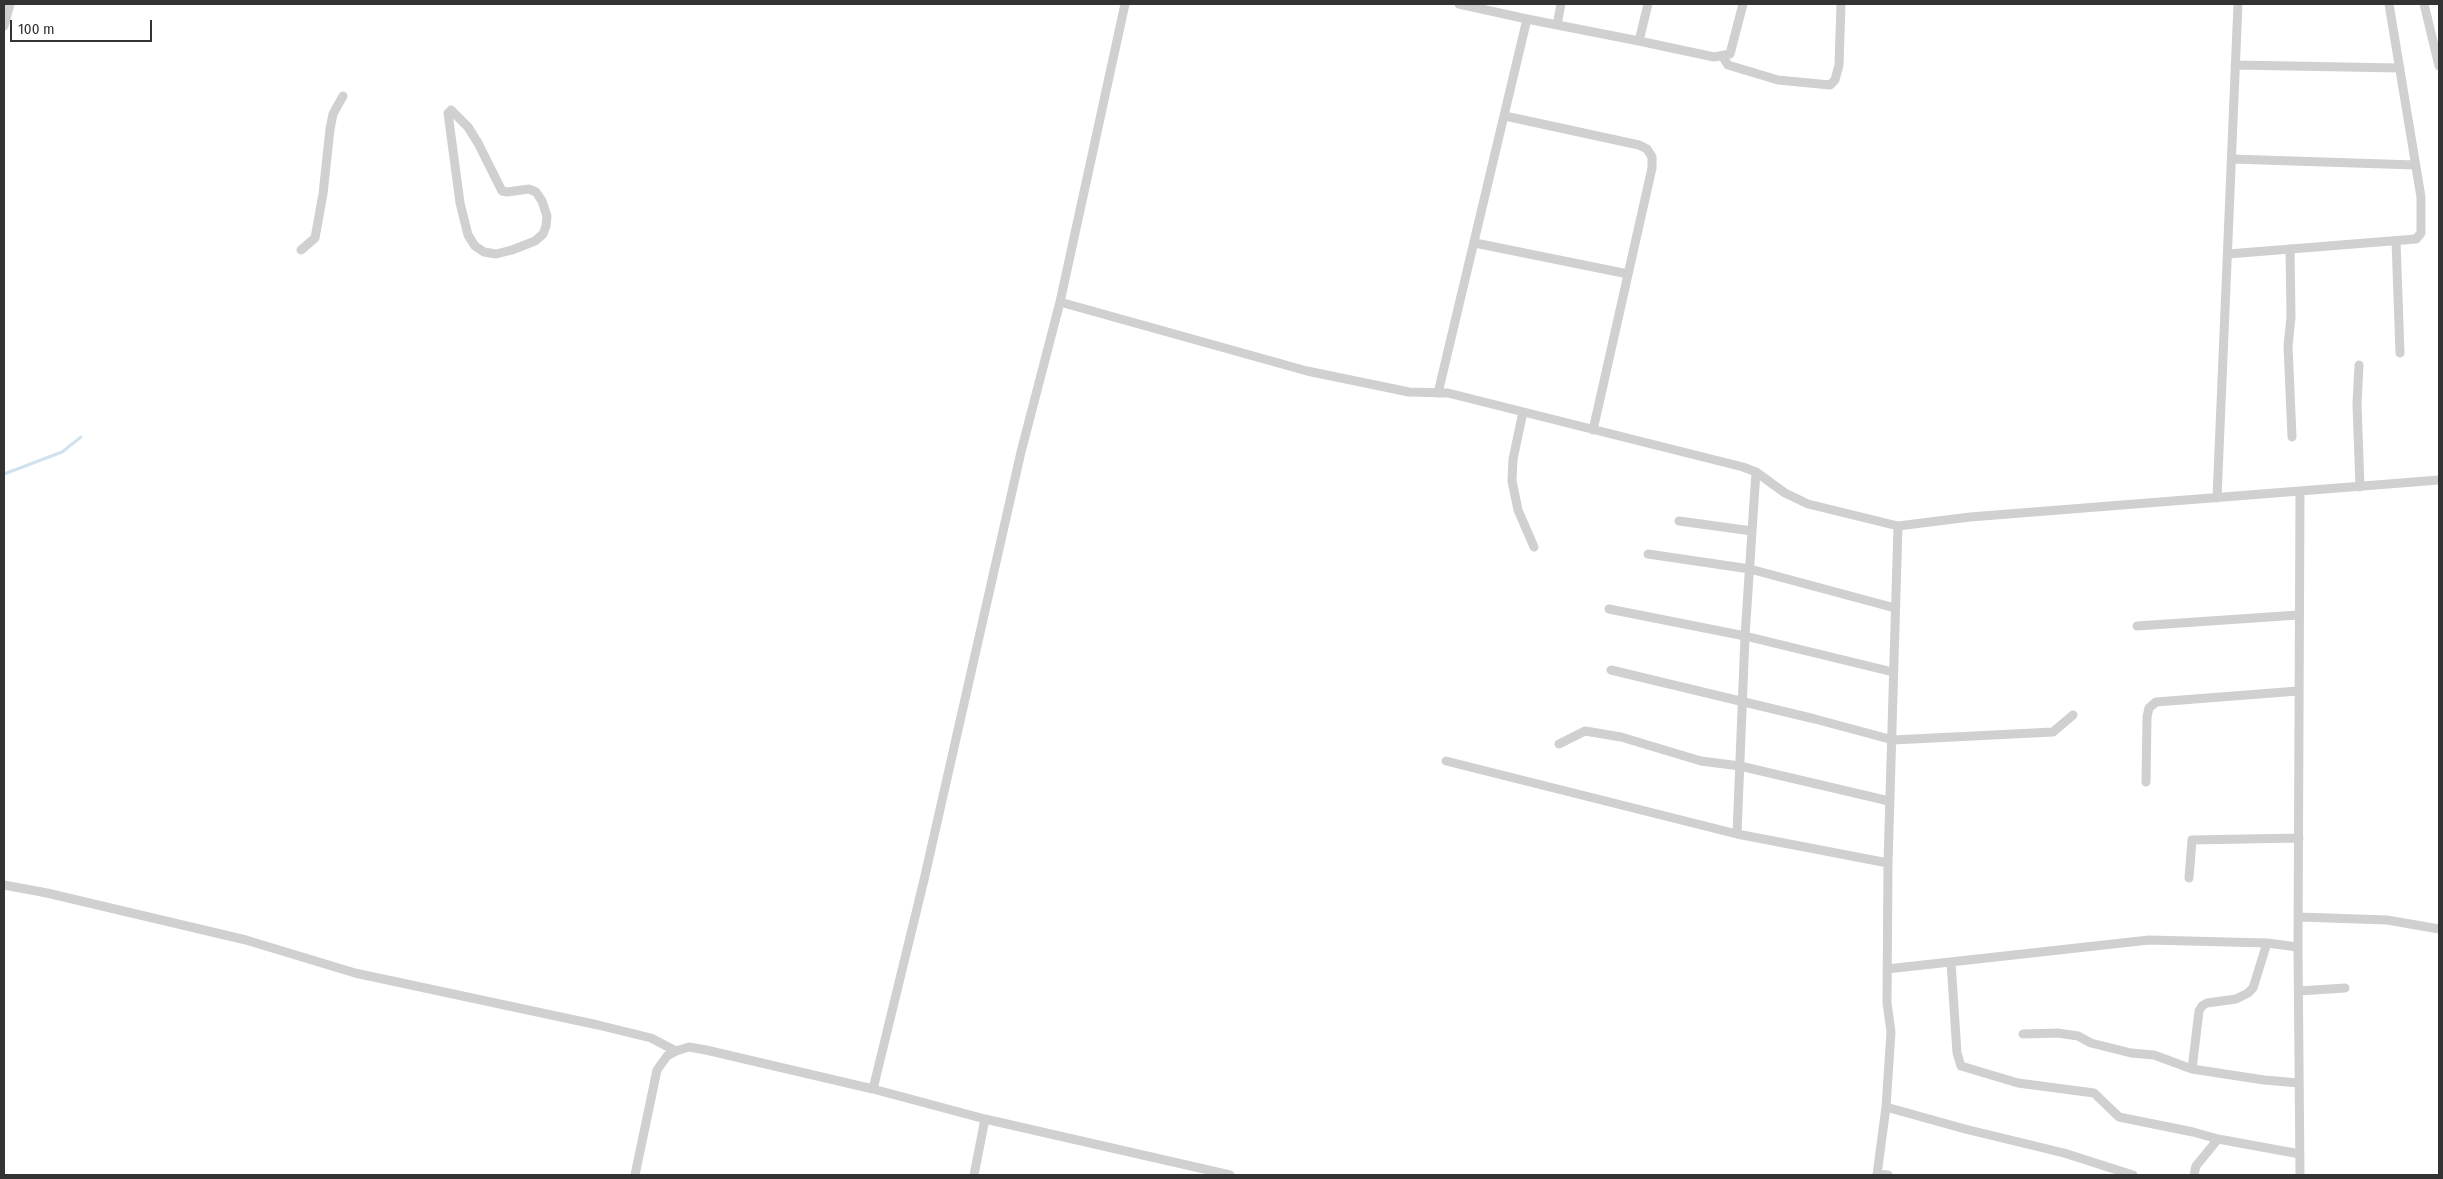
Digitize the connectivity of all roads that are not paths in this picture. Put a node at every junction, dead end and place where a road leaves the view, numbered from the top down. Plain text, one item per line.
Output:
1 (10, 4) edge
2 (1125, 4) edge
3 (1459, 4) edge
4 (1561, 4) edge
5 (1648, 4) edge
6 (1743, 4) edge
7 (1841, 4) edge
8 (2238, 4) edge
9 (2389, 4) edge
10 (2424, 4) edge
11 (5, 13) edge
12 (1527, 19) junction
13 (1557, 25) junction
14 (4, 26) edge
15 (1639, 41) junction
16 (1723, 57) junction
17 (2236, 65) junction
18 (2439, 66) edge
19 (2400, 68) junction
20 (343, 96) dead end
21 (449, 111) joint
22 (1505, 116) junction
23 (2232, 159) junction
24 (2415, 165) junction
25 (2396, 241) junction
26 (1475, 243) junction
27 (2290, 249) junction
28 (301, 250) dead end
29 (2228, 254) junction
30 (1628, 274) junction
31 (1060, 302) junction
32 (2400, 353) dead end
33 (2359, 365) dead end
34 (1438, 393) junction
35 (1523, 412) junction
36 (1593, 430) junction
37 (2292, 437) dead end
38 (1756, 472) junction
39 (2439, 480) edge
40 (2360, 487) junction
41 (2300, 492) junction
42 (2217, 498) junction
43 (1679, 521) dead end
44 (1898, 526) junction
45 (1752, 531) junction
46 (1534, 547) dead end
47 (1648, 554) dead end
48 (1750, 569) junction
49 (1895, 608) junction
50 (1609, 609) dead end
51 (2298, 615) junction
52 (2136, 626) dead end
53 (1745, 636) junction
54 (1611, 670) dead end
55 (1893, 672) junction
56 (2298, 691) junction
57 (1743, 702) junction
58 (2073, 715) dead end
59 (1893, 740) junction
60 (1560, 744) dead end
61 (1446, 761) dead end
62 (1740, 766) junction
63 (2146, 782) dead end
64 (1890, 801) junction
65 (1737, 834) junction
66 (2299, 838) junction
67 (1888, 864) junction
68 (2189, 878) dead end
69 (4, 886) edge
70 (2299, 917) junction
71 (2439, 929) edge
72 (2267, 943) junction
73 (2298, 947) junction
74 (1951, 962) junction
75 (1887, 969) junction
76 (2345, 988) dead end
77 (2298, 991) junction
78 (2023, 1034) dead end
79 (676, 1050) junction
80 (2192, 1069) junction
81 (2299, 1083) junction
82 (873, 1089) junction
83 (1886, 1107) junction
84 (985, 1119) junction
85 (2218, 1139) junction
86 (2300, 1154) junction
87 (1877, 1174) edge
88 (636, 1175) edge
89 (974, 1175) edge
90 (1230, 1175) edge
91 (1888, 1175) edge
92 (2133, 1175) edge
93 (2194, 1175) edge
94 (2300, 1175) edge

1 - 11 street
2 - 31 street
3 - 12 street
4 - 13 street
5 - 15 street
6 - 16 street
7 - 16 street
8 - 17 street
9 - 19 street
10 - 18 street
11 - 14 street
12 - 13 street
12 - 22 street
13 - 15 street
15 - 16 street
17 - 19 street
17 - 23 street
19 - 24 street
20 - 28 street
21 - 21 street
22 - 26 street
22 - 30 street
23 - 24 street
23 - 29 street
24 - 25 street
25 - 27 street
25 - 32 street
26 - 30 street
26 - 34 street
27 - 29 street
27 - 37 street
29 - 42 street
30 - 36 street
31 - 34 street
31 - 82 street
33 - 40 street
34 - 35 street
35 - 36 street
35 - 46 street
36 - 38 street
38 - 44 street
38 - 45 street
39 - 40 street
40 - 41 street
41 - 42 street
41 - 51 street
42 - 44 street
43 - 45 street
44 - 49 street
45 - 48 street
47 - 48 street
48 - 49 street
48 - 53 street
49 - 55 street
50 - 53 street
51 - 52 street
51 - 56 street
53 - 55 street
53 - 57 street
54 - 57 street
55 - 59 street
56 - 63 street
56 - 66 street
57 - 59 street
57 - 62 street
58 - 59 street
59 - 64 street
60 - 62 street
61 - 65 street
62 - 64 street
62 - 65 street
64 - 67 street
65 - 67 street
66 - 68 street
66 - 70 street
67 - 75 street
69 - 79 street
70 - 71 street
70 - 73 street
72 - 73 street
72 - 74 street
72 - 80 street
73 - 77 street
74 - 75 street
74 - 85 street
75 - 83 street
76 - 77 street
77 - 81 street
78 - 80 street
79 - 82 street
79 - 88 street
80 - 81 street
81 - 86 street
82 - 84 street
83 - 87 street
83 - 92 street
84 - 89 street
84 - 90 street
85 - 86 street
85 - 93 street
86 - 94 street
87 - 91 street

